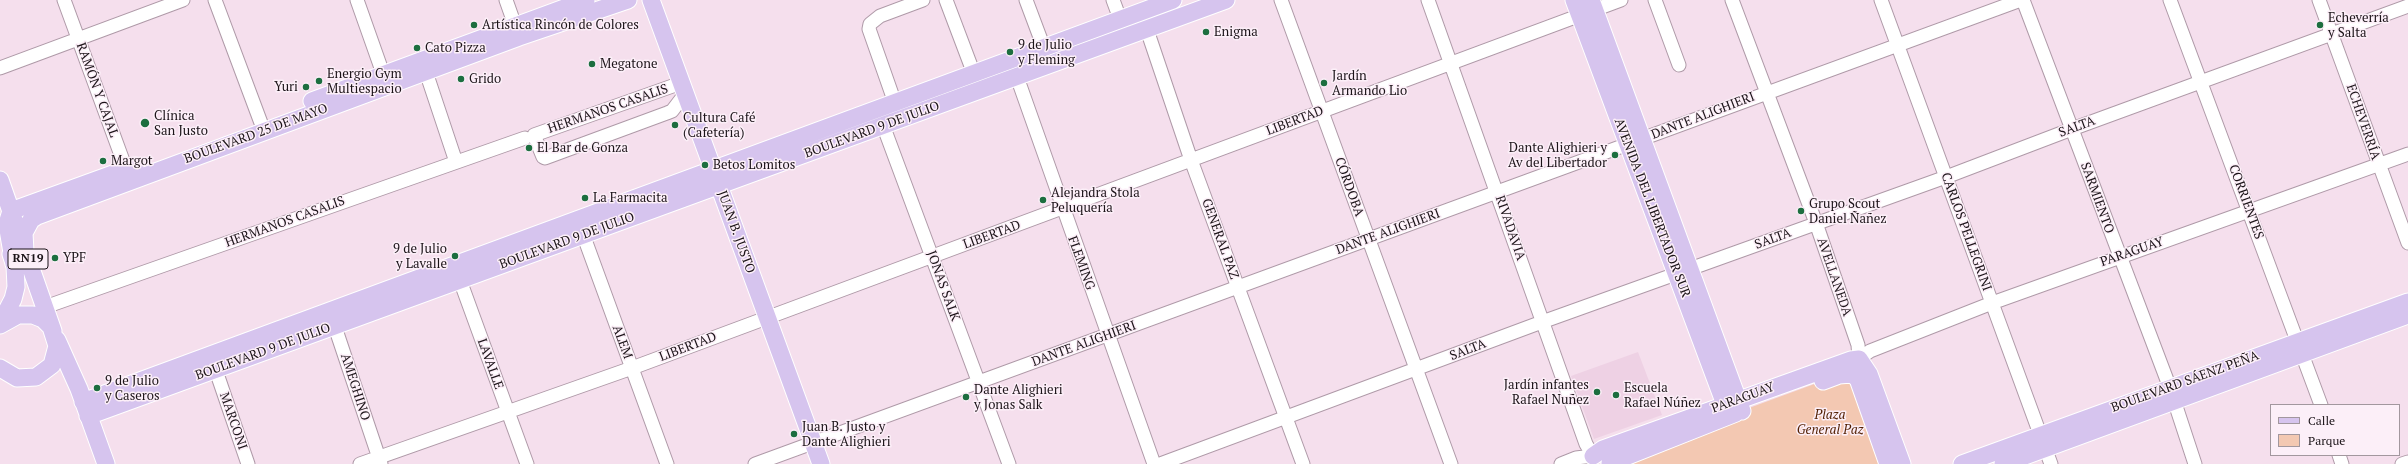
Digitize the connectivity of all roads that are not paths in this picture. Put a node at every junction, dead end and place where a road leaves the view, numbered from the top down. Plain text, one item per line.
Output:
1 (64, 0) edge
2 (183, 0) edge
3 (215, 0) edge
4 (357, 0) edge
5 (506, 0) edge
6 (586, 0) edge
7 (628, 0) edge
8 (651, 0) edge
9 (923, 0) edge
10 (1026, 0) edge
11 (1113, 0) edge
12 (1173, 0) edge
13 (1281, 0) edge
14 (1428, 0) edge
15 (1621, 0) edge
16 (1655, 0) edge
17 (1732, 0) edge
18 (1881, 0) edge
19 (2022, 0) edge
20 (2170, 0) edge
21 (2319, 0) edge
22 (947, 1) edge
23 (1216, 2) edge
24 (1585, 6) edge
25 (2408, 6) edge
26 (1141, 12) junction
27 (1120, 19) junction
28 (1147, 30) junction
29 (517, 32) junction
30 (2332, 35) junction
31 (78, 38) junction
32 (1898, 45) junction
33 (1044, 48) junction
34 (1011, 60) junction
35 (1450, 62) junction
36 (1679, 65) dead end
37 (0, 68) edge
38 (426, 72) junction
39 (974, 74) junction
40 (1016, 77) junction
41 (386, 80) junction
42 (2201, 82) junction
43 (683, 89) junction
44 (1766, 92) junction
45 (895, 103) junction
46 (877, 109) junction
47 (1321, 111) junction
48 (262, 126) junction
49 (884, 126) junction
50 (2072, 129) junction
51 (529, 137) junction
52 (1635, 142) junction
53 (2408, 154) edge
54 (1191, 160) junction
55 (456, 162) junction
56 (2378, 164) junction
57 (712, 168) junction
58 (129, 175) junction
59 (1946, 177) junction
60 (0, 180) edge
61 (719, 187) junction
62 (1497, 192) junction
63 (1062, 209) junction
64 (11, 211) junction
65 (2249, 212) junction
66 (578, 219) junction
67 (1816, 223) junction
68 (0, 224) edge
69 (583, 235) junction
70 (1368, 239) junction
71 (2408, 243) edge
72 (933, 257) junction
73 (2119, 257) junction
74 (20, 258) junction
75 (1683, 271) junction
76 (457, 272) junction
77 (1238, 287) junction
78 (2408, 302) edge
79 (1992, 303) junction
80 (45, 307) junction
81 (2408, 316) edge
82 (767, 317) junction
83 (332, 318) junction
84 (1542, 322) junction
85 (0, 325) edge
86 (54, 333) junction
87 (1107, 335) junction
88 (2300, 347) junction
89 (213, 363) junction
90 (1856, 366) junction
91 (0, 368) edge
92 (632, 368) junction
93 (1416, 370) junction
94 (45, 372) junction
95 (22, 379) junction
96 (979, 382) junction
97 (0, 387) edge
98 (2172, 394) junction
99 (83, 402) junction
100 (2321, 404) edge
101 (1734, 408) junction
102 (508, 412) junction
103 (1286, 417) junction
104 (813, 443) junction
105 (2046, 449) edge
106 (380, 460) edge
107 (1593, 460) edge
108 (2408, 462) edge
109 (102, 463) edge
110 (1610, 463) edge
111 (248, 464) edge
112 (360, 464) edge
113 (527, 464) edge
114 (667, 464) edge
115 (755, 464) edge
116 (821, 464) edge
117 (1009, 464) edge
118 (1154, 464) edge
119 (1160, 464) edge
120 (1303, 464) edge
121 (1451, 464) edge
122 (1560, 464) edge
123 (1888, 464) edge
124 (1902, 464) edge
125 (1962, 464) edge
126 (2003, 464) edge
127 (2195, 464) edge
128 (2402, 464) edge

1 - 31 street, RAMÓN Y CAJAL
2 - 31 street
3 - 48 street
4 - 41 street
5 - 29 street
6 - 29 main road, BOULEVARD 25 DE MAYO
7 - 29 main road, BOULEVARD 25 DE MAYO
8 - 43 main road, JUAN B. JUSTO
9 - 45 street
10 - 33 street
11 - 27 street
12 - 26 main road, BOULEVARD 9 DE JULIO
13 - 47 street, CÓRDOBA
14 - 35 street, RIVADAVIA
15 - 24 street, LIBERTAD
16 - 36 street
17 - 44 street, AVELLANEDA
18 - 32 street, CARLOS PELLEGRINI
19 - 32 street, DANTE ALIGHIERI
19 - 50 street, SARMIENTO
20 - 42 street, CORRIENTES
21 - 30 street, ECHEVERRÍA
22 - 39 street
23 - 28 main road, BOULEVARD 9 DE JULIO
24 - 35 street, LIBERTAD
24 - 52 main road, AVENIDA DEL LIBERTADOR SUR
25 - 30 street, SALTA
26 - 27 main road, BOULEVARD 9 DE JULIO
26 - 28 street, GENERAL PAZ
27 - 33 main road, BOULEVARD 9 DE JULIO
28 - 40 main road, BOULEVARD 9 DE JULIO
28 - 54 street, GENERAL PAZ
29 - 38 main road, BOULEVARD 25 DE MAYO
29 - 41 main road, BOULEVARD 25 DE MAYO
30 - 42 street, SALTA
30 - 56 street, ECHEVERRÍA
31 - 37 street
31 - 58 street, RAMÓN Y CAJAL
32 - 44 street, DANTE ALIGHIERI
32 - 59 street, CARLOS PELLEGRINI
33 - 34 main road, BOULEVARD 9 DE JULIO
34 - 39 main road, BOULEVARD 9 DE JULIO
34 - 40 street, FLEMING
35 - 47 street, LIBERTAD
35 - 62 street, RIVADAVIA
38 - 41 main road, BOULEVARD 25 DE MAYO
38 - 55 street
39 - 45 main road, BOULEVARD 9 DE JULIO
40 - 49 main road, BOULEVARD 9 DE JULIO
40 - 63 street, FLEMING
41 - 48 main road, BOULEVARD 25 DE MAYO
42 - 50 street, SALTA
42 - 65 street, CORRIENTES
43 - 51 street, HERMANOS CASALIS
43 - 51 street, HERMANOS CASALIS
43 - 57 main road, JUAN B. JUSTO
44 - 52 street, DANTE ALIGHIERI
44 - 67 street, AVELLANEDA
45 - 46 main road, BOULEVARD 9 DE JULIO
46 - 49 street, JONAS SALK
46 - 57 main road, BOULEVARD 9 DE JULIO
47 - 54 street, LIBERTAD
47 - 70 street, CÓRDOBA
48 - 58 main road, BOULEVARD 25 DE MAYO
49 - 61 main road, BOULEVARD 9 DE JULIO
49 - 72 street, JONAS SALK
50 - 59 street, SALTA
50 - 73 street, SARMIENTO
51 - 55 street, HERMANOS CASALIS
52 - 62 street, DANTE ALIGHIERI
52 - 75 main road, AVENIDA DEL LIBERTADOR SUR
53 - 56 street, PARAGUAY
54 - 63 street, LIBERTAD
54 - 77 street, GENERAL PAZ
55 - 80 street, HERMANOS CASALIS
56 - 65 street, PARAGUAY
56 - 71 street, ECHEVERRÍA
57 - 61 main road, JUAN B. JUSTO
57 - 66 main road, BOULEVARD 9 DE JULIO
58 - 64 main road, BOULEVARD 25 DE MAYO
58 - 74 main road, BOULEVARD 25 DE MAYO
59 - 67 street, SALTA
59 - 79 street, CARLOS PELLEGRINI
60 - 64 main road
61 - 69 main road, BOULEVARD 9 DE JULIO
61 - 82 main road, JUAN B. JUSTO
62 - 70 street, DANTE ALIGHIERI
62 - 84 street, RIVADAVIA
63 - 72 street, LIBERTAD
63 - 87 street, FLEMING
64 - 74 main road
65 - 73 street, PARAGUAY
65 - 88 street, CORRIENTES
66 - 69 street, ALEM
66 - 76 main road, BOULEVARD 9 DE JULIO
67 - 75 street, SALTA
67 - 90 street, AVELLANEDA
68 - 74 main road, RN19
69 - 76 main road, BOULEVARD 9 DE JULIO
69 - 92 street, ALEM
70 - 77 street, DANTE ALIGHIERI
70 - 93 street, CÓRDOBA
72 - 82 street, LIBERTAD
72 - 96 street, JONAS SALK
73 - 79 street, PARAGUAY
73 - 98 street, SARMIENTO
74 - 80 main road, RN19
74 - 85 main road, RN19
75 - 84 street, SALTA
75 - 101 main road, AVENIDA DEL LIBERTADOR SUR
76 - 83 main road, BOULEVARD 9 DE JULIO
76 - 102 street, LAVALLE
77 - 87 street, DANTE ALIGHIERI
77 - 103 street, GENERAL PAZ
78 - 88 main road, BOULEVARD SÁENZ PEÑA
79 - 90 street, PARAGUAY
79 - 105 street, CARLOS PELLEGRINI
80 - 86 main road, RN19
81 - 88 main road, BOULEVARD SÁENZ PEÑA
82 - 92 street, LIBERTAD
82 - 104 main road, JUAN B. JUSTO
83 - 89 main road, BOULEVARD 9 DE JULIO
83 - 106 street, AMEGHINO
84 - 93 street, SALTA
84 - 107 street, RIVADAVIA
85 - 86 main road, RN19
86 - 94 main road, RN19
86 - 99 main road
87 - 96 street, DANTE ALIGHIERI
87 - 118 street, FLEMING
88 - 98 main road, BOULEVARD SÁENZ PEÑA
88 - 100 street, CORRIENTES
89 - 99 main road, BOULEVARD 9 DE JULIO
89 - 111 street, MARCONI
90 - 101 main road, PARAGUAY
90 - 123 main road, AVELLANEDA
90 - 124 main road, AVELLANEDA
91 - 95 main road
92 - 102 street, LIBERTAD
92 - 114 street, ALEM
93 - 103 street, SALTA
93 - 121 street, CÓRDOBA
94 - 95 main road
94 - 99 main road
95 - 97 main road
96 - 104 street, DANTE ALIGHIERI
96 - 117 street, JONAS SALK
98 - 105 main road, BOULEVARD SÁENZ PEÑA
98 - 127 street, SARMIENTO
99 - 109 main road
101 - 107 main road, PARAGUAY
101 - 110 main road, PARAGUAY
102 - 106 street, LIBERTAD
102 - 113 street, LAVALLE
103 - 119 street, SALTA
103 - 120 street, GENERAL PAZ
104 - 115 street, DANTE ALIGHIERI
104 - 116 main road, JUAN B. JUSTO
105 - 125 main road, BOULEVARD SÁENZ PEÑA
105 - 126 main road, BOULEVARD SÁENZ PEÑA
106 - 112 street, LIBERTAD
107 - 110 main road
107 - 122 street, PARAGUAY
108 - 128 street

